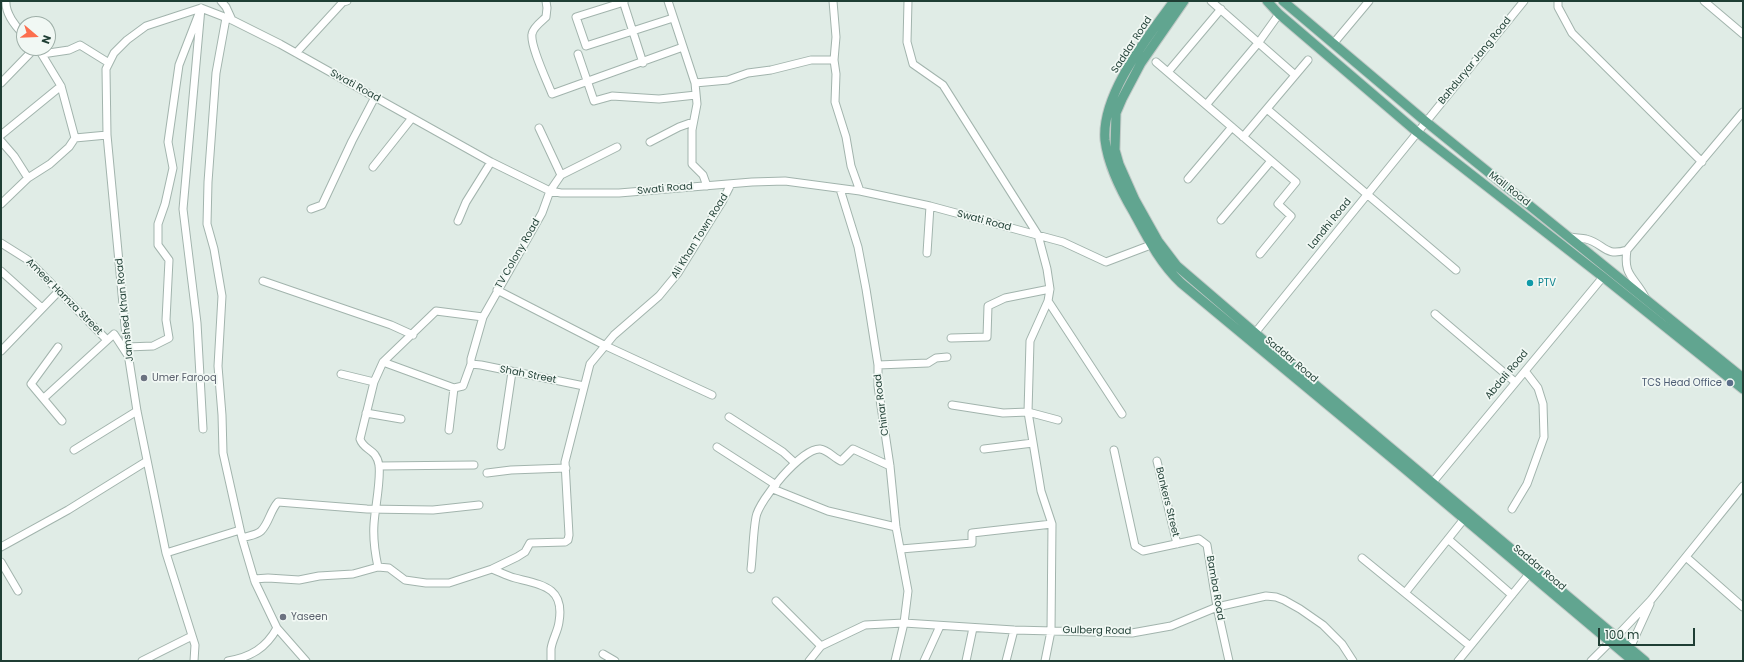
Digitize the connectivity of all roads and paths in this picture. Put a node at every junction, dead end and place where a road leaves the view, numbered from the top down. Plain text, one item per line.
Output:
1 (221, 1) edge
2 (348, 1) edge
3 (546, 1) edge
4 (668, 1) edge
5 (833, 1) edge
6 (908, 1) edge
7 (1174, 1) edge
8 (1184, 1) edge
9 (1212, 1) edge
10 (1267, 1) edge
11 (1283, 1) edge
12 (1370, 1) edge
13 (1524, 1) edge
14 (1558, 1) edge
15 (1704, 1) edge
16 (624, 2) edge
17 (4, 5) edge
18 (201, 8) junction
19 (1221, 9) junction
20 (1279, 14) junction
21 (673, 18) junction
22 (229, 19) junction
23 (16, 26) edge
24 (633, 31) junction
25 (1743, 34) edge
26 (1259, 42) junction
27 (1333, 44) junction
28 (683, 47) junction
29 (56, 50) edge
30 (296, 53) junction
31 (578, 54) dead end
32 (31, 56) edge
33 (42, 56) edge
34 (834, 60) junction
35 (1308, 60) dead end
36 (109, 62) junction
37 (643, 62) junction
38 (1156, 62) dead end
39 (1168, 72) junction
40 (1296, 75) junction
41 (1, 83) edge
42 (587, 83) junction
43 (695, 83) junction
44 (61, 86) junction
45 (696, 95) junction
46 (375, 97) junction
47 (1206, 105) junction
48 (1267, 109) junction
49 (1743, 112) edge
50 (412, 118) junction
51 (1425, 121) junction
52 (693, 122) junction
53 (1232, 127) junction
54 (539, 128) dead end
55 (1417, 132) junction
56 (1, 135) edge
57 (107, 135) junction
58 (1243, 137) junction
59 (75, 138) junction
60 (1, 141) edge
61 (650, 142) dead end
62 (617, 147) dead end
63 (1271, 161) junction
64 (491, 162) junction
65 (1702, 162) junction
66 (373, 167) dead end
67 (561, 175) junction
68 (28, 178) junction
69 (1188, 179) dead end
70 (731, 184) junction
71 (707, 186) junction
72 (840, 189) junction
73 (550, 191) junction
74 (860, 191) junction
75 (1368, 194) junction
76 (1, 204) edge
77 (930, 206) junction
78 (311, 209) dead end
79 (1221, 220) dead end
80 (458, 221) dead end
81 (1038, 235) junction
82 (1570, 238) junction
83 (1, 243) edge
84 (1155, 243) junction
85 (1627, 250) junction
86 (927, 253) dead end
87 (1260, 254) dead end
88 (1456, 270) dead end
89 (1, 271) edge
90 (1603, 277) junction
91 (263, 281) dead end
92 (1050, 289) junction
93 (497, 290) junction
94 (59, 291) junction
95 (1647, 300) junction
96 (1048, 301) junction
97 (42, 308) junction
98 (1435, 314) dead end
99 (484, 317) junction
100 (413, 335) junction
101 (1253, 337) junction
102 (951, 338) dead end
103 (107, 340) junction
104 (606, 346) junction
105 (58, 347) dead end
106 (128, 347) junction
107 (1, 351) edge
108 (947, 357) dead end
109 (130, 359) junction
110 (383, 362) junction
111 (471, 364) junction
112 (878, 366) junction
113 (1525, 371) junction
114 (512, 372) junction
115 (341, 374) dead end
116 (1743, 378) edge
117 (374, 382) junction
118 (1515, 382) junction
119 (584, 386) junction
120 (454, 388) junction
121 (1743, 389) edge
122 (712, 395) dead end
123 (44, 398) junction
124 (952, 405) dead end
125 (137, 410) junction
126 (1028, 412) junction
127 (366, 413) junction
128 (1122, 414) dead end
129 (729, 417) dead end
130 (401, 419) dead end
131 (1058, 420) dead end
132 (62, 421) dead end
133 (203, 429) dead end
134 (449, 430) dead end
135 (1033, 443) junction
136 (501, 446) dead end
137 (716, 447) dead end
138 (984, 449) dead end
139 (74, 450) dead end
140 (1114, 450) dead end
141 (147, 461) junction
142 (1157, 461) dead end
143 (795, 463) junction
144 (474, 465) dead end
145 (379, 466) junction
146 (890, 466) junction
147 (566, 468) junction
148 (487, 473) dead end
149 (1430, 485) junction
150 (1743, 486) edge
151 (775, 487) junction
152 (479, 505) dead end
153 (376, 509) junction
154 (1512, 509) dead end
155 (1464, 519) junction
156 (1052, 524) junction
157 (896, 527) junction
158 (240, 530) junction
159 (242, 538) junction
160 (1448, 539) junction
161 (1177, 544) junction
162 (1, 548) edge
163 (901, 549) junction
164 (166, 553) junction
165 (1686, 557) junction
166 (1362, 558) dead end
167 (1, 562) edge
168 (378, 567) junction
169 (492, 569) junction
170 (751, 569) dead end
171 (1532, 571) junction
172 (254, 580) junction
173 (18, 591) dead end
174 (1405, 593) junction
175 (1512, 595) junction
176 (1651, 600) junction
177 (776, 601) dead end
178 (1217, 607) junction
179 (1743, 607) edge
180 (904, 623) junction
181 (940, 626) junction
182 (277, 628) junction
183 (973, 628) junction
184 (1014, 630) junction
185 (1051, 631) junction
186 (192, 636) junction
187 (1613, 639) junction
188 (821, 646) junction
189 (1470, 646) junction
190 (603, 654) dead end
191 (1628, 657) edge
192 (239, 660) edge
193 (1595, 660) edge
194 (142, 661) edge
195 (194, 661) edge
196 (228, 661) edge
197 (306, 661) edge
198 (552, 661) edge
199 (615, 661) edge
200 (809, 661) edge
201 (895, 661) edge
202 (924, 661) edge
203 (966, 661) edge
204 (1006, 661) edge
205 (1045, 661) edge
206 (1229, 661) edge
207 (1353, 661) edge
208 (1458, 661) edge
209 (1646, 661) edge

1 - 22 street
2 - 30 street
3 - 42 street
4 - 21 street
5 - 34 street
6 - 81 street
7 - 84 main road, Saddar Road
8 - 84 main road
9 - 19 street
10 - 20 main road, Mall Road
11 - 27 main road, Mall Road
12 - 27 street
13 - 51 street, Bahduryar Jang Road
14 - 65 street
15 - 25 street
16 - 24 street
16 - 24 street
17 - 23 street
18 - 22 street, Swati Road
18 - 36 street, Jamshed Khan Road
18 - 106 street
18 - 133 street
19 - 26 street
19 - 39 street
20 - 26 street
20 - 55 main road, Mall Road
21 - 24 street
21 - 28 street
22 - 30 street, Swati Road
22 - 158 street
24 - 37 street
26 - 40 street
26 - 47 street
27 - 51 main road, Mall Road
28 - 37 street
28 - 43 street
29 - 36 street
30 - 46 street, Swati Road
31 - 42 street
32 - 41 street
33 - 44 street
34 - 43 street
34 - 74 street
35 - 40 street
36 - 57 street, Jamshed Khan Road
37 - 42 street
38 - 39 street
39 - 47 street
40 - 48 street
42 - 45 street
43 - 45 street
44 - 56 street
44 - 59 street
45 - 52 street
46 - 50 street, Swati Road
46 - 78 street
47 - 53 street
48 - 58 street
48 - 75 street
49 - 65 street
50 - 64 street, Swati Road
50 - 66 street
51 - 55 street, Landhi Road
51 - 82 main road, Mall Road
52 - 61 street
52 - 71 street
53 - 58 street
53 - 69 street
54 - 67 street
55 - 75 street, Landhi Road
55 - 90 main road, Mall Road
57 - 59 street
57 - 106 street, Jamshed Khan Road
58 - 63 street
59 - 68 street
60 - 68 street
62 - 67 street
63 - 79 street
63 - 87 street
64 - 73 street, Swati Road
64 - 80 street
65 - 85 street
67 - 73 street, TV Colony Road
68 - 76 street
70 - 71 street, Swati Road
70 - 72 street, Swati Road
70 - 104 street, Ali Khan Town Road
71 - 73 street, Swati Road
72 - 74 street, Swati Road
72 - 112 street, Chinar Road
73 - 93 street, TV Colony Road
74 - 77 street, Swati Road
75 - 88 street
75 - 101 street, Landhi Road
77 - 81 street, Swati Road
77 - 86 street
81 - 84 street, Swati Road
81 - 92 street
82 - 85 street
82 - 95 main road, Mall Road
83 - 94 street, Ameer Hamza Street
84 - 101 main road, Saddar Road
85 - 95 street
89 - 97 street
90 - 113 street, Abdali Road
90 - 121 main road, Mall Road
91 - 100 street
92 - 96 street
92 - 102 street
93 - 99 street, TV Colony Road
93 - 104 street
94 - 97 street
94 - 103 street, Ameer Hamza Street
95 - 116 main road, Mall Road
96 - 126 street
96 - 128 street
97 - 107 street
98 - 118 street
99 - 100 street
99 - 111 street, TV Colony Road
100 - 110 street
101 - 149 main road, Saddar Road
103 - 109 street
103 - 123 street
104 - 119 street, Ali Khan Town Road
104 - 122 street
105 - 123 street
106 - 109 street, Jamshed Khan Road
108 - 112 street
109 - 125 street, Jamshed Khan Road
110 - 117 street
110 - 120 street
111 - 114 street, Shah Street
111 - 120 street, TV Colony Road
112 - 146 street, Chinar Road
113 - 118 street, Abdali Road
113 - 154 street
114 - 119 street, Shah Street
114 - 136 street
115 - 117 street
117 - 127 street
118 - 149 street, Abdali Road
119 - 147 street, Ali Khan Town Road
120 - 134 street
123 - 132 street
124 - 126 street
125 - 139 street
125 - 141 street, Jamshed Khan Road
126 - 131 street
126 - 135 street
127 - 130 street
127 - 145 street
129 - 143 street
135 - 138 street
135 - 156 street
137 - 151 street
140 - 161 street, Bamba Road
141 - 162 street
141 - 164 street, Jamshed Khan Road
142 - 161 street, Bankers Street
143 - 146 street
143 - 151 street
144 - 145 street
145 - 153 street
146 - 157 street, Chinar Road
147 - 148 street
147 - 169 street, Ali Khan Town Road
149 - 155 main road, Saddar Road
149 - 171 main road, Saddar Road
150 - 165 street
151 - 157 street
151 - 170 street
152 - 153 street
153 - 159 street
153 - 168 street
155 - 160 street
155 - 171 main road, Saddar Road
156 - 163 street
156 - 185 street
157 - 163 street, Chinar Road
158 - 159 street
158 - 164 street
159 - 172 street
160 - 174 street
160 - 175 street
161 - 178 street, Bamba Road
163 - 180 street, Chinar Road
164 - 186 street, Jamshed Khan Road
165 - 176 street
165 - 179 street
166 - 174 street
167 - 173 street
168 - 169 street
168 - 172 street
169 - 198 street
171 - 175 street
171 - 187 main road, Saddar Road
172 - 182 street
174 - 189 street
175 - 189 street
176 - 187 street
176 - 191 street
177 - 188 street
178 - 185 street, Gulberg Road
178 - 206 street, Bamba Road
178 - 207 street, Gulberg Road
180 - 181 street, Gulberg Road
180 - 188 street, Gulberg Road
180 - 201 street, Chinar Road
181 - 183 street, Gulberg Road
181 - 202 street
182 - 192 street
182 - 197 street
183 - 184 street, Gulberg Road
183 - 203 street
184 - 185 street, Gulberg Road
184 - 204 street
185 - 205 street
186 - 194 street
186 - 195 street, Jamshed Khan Road
187 - 191 main road, Saddar Road
187 - 193 street
188 - 200 street
189 - 208 street
190 - 199 street
191 - 209 main road, Saddar Road
192 - 196 street

